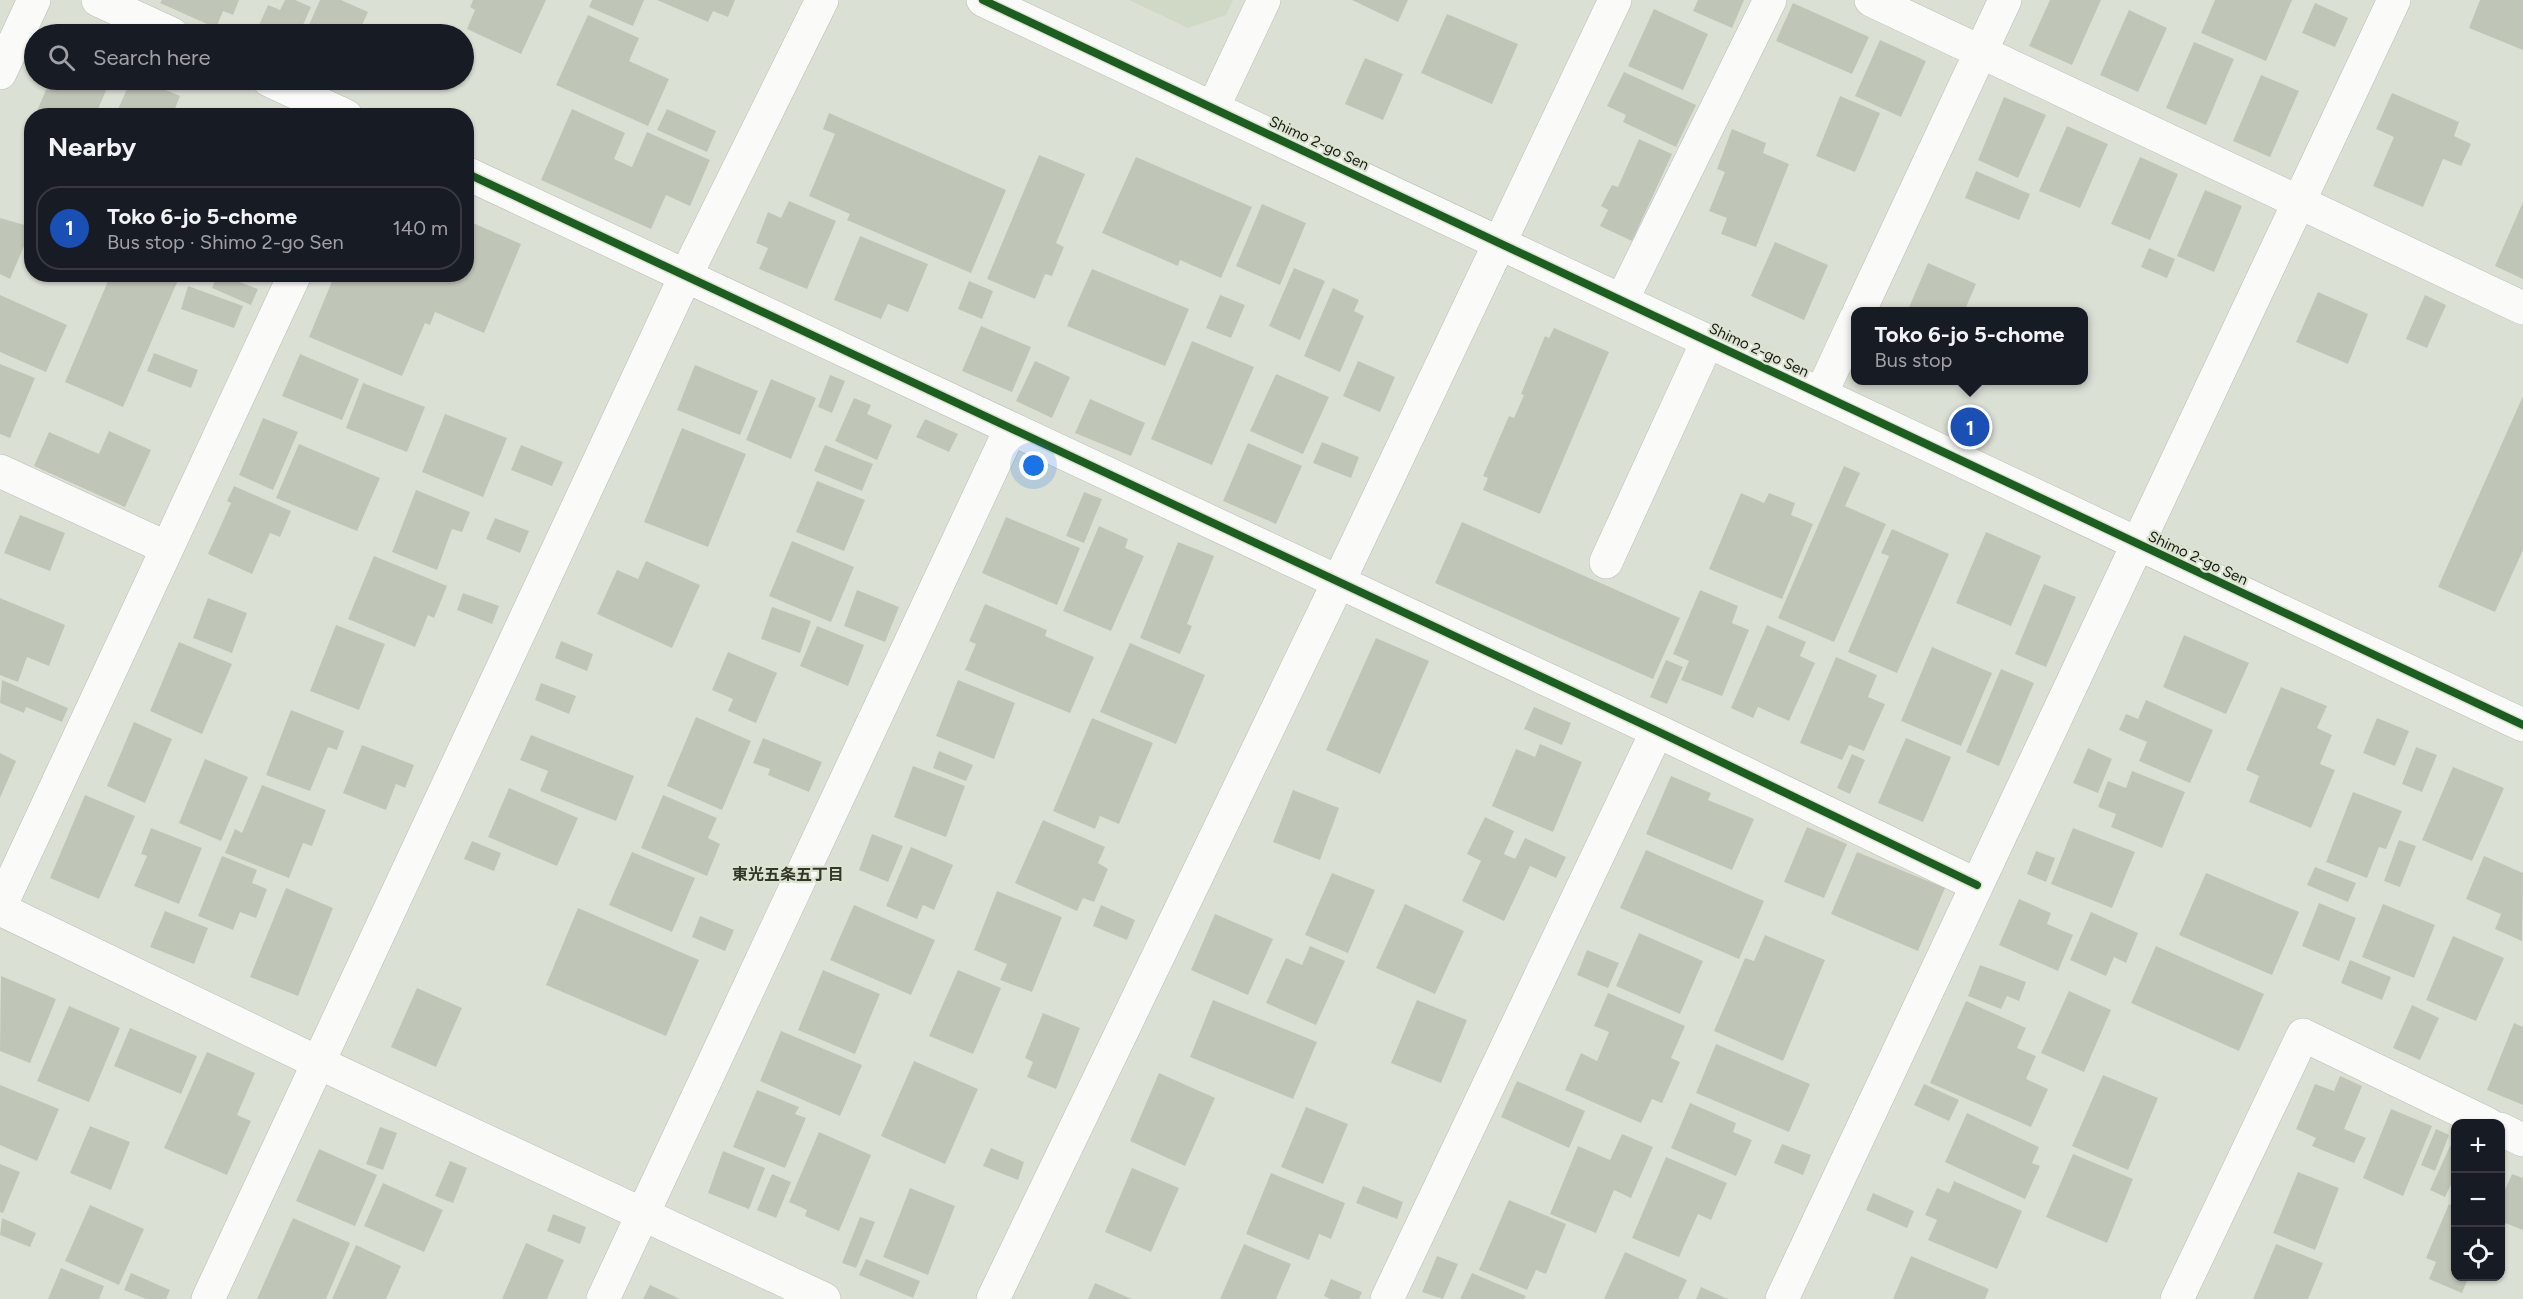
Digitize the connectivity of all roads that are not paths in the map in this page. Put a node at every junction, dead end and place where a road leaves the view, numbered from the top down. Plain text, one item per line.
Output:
1 (34, 0) edge
2 (98, 0) edge
3 (822, 0) edge
4 (983, 0) edge
5 (1264, 0) edge
6 (1615, 0) edge
7 (1770, 0) edge
8 (1871, 0) edge
9 (2005, 0) edge
10 (2394, 0) edge
11 (150, 24) edge
12 (1980, 52) junction
13 (0, 73) edge
14 (290, 90) edge
15 (329, 108) edge
16 (1213, 108) junction
17 (474, 177) edge
18 (2299, 200) junction
19 (1499, 241) junction
20 (685, 277) junction
21 (291, 282) edge
22 (1622, 300) junction
23 (1861, 307) edge
24 (2523, 308) edge
25 (1851, 329) edge
26 (1708, 340) junction
27 (1821, 394) junction
28 (1010, 430) junction
29 (0, 471) edge
30 (2138, 545) junction
31 (167, 548) junction
32 (1606, 562) dead end
33 (1338, 583) junction
34 (2523, 725) edge
35 (1657, 732) junction
36 (1977, 885) junction
37 (0, 908) edge
38 (319, 1063) junction
39 (2478, 1119) edge
40 (2505, 1131) edge
41 (2523, 1140) edge
42 (643, 1215) junction
43 (208, 1299) edge
44 (603, 1299) edge
45 (824, 1299) edge
46 (993, 1299) edge
47 (1387, 1299) edge
48 (1782, 1299) edge
49 (2177, 1299) edge

1 - 13 street
2 - 11 street
3 - 20 street
4 - 16 street, Shimo 2-go Sen
5 - 16 street
6 - 19 street
7 - 22 street
8 - 12 street
9 - 12 street
10 - 18 street
12 - 18 street
12 - 23 street
14 - 15 street
16 - 19 street, Shimo 2-go Sen
17 - 20 street
18 - 24 street
18 - 30 street
19 - 22 street, Shimo 2-go Sen
19 - 33 street
20 - 28 street
20 - 38 street
21 - 31 street
22 - 26 street, Shimo 2-go Sen
25 - 27 street
26 - 27 street, Shimo 2-go Sen
26 - 32 street
27 - 30 street, Shimo 2-go Sen
28 - 33 street
28 - 42 street
29 - 31 street
30 - 34 street, Shimo 2-go Sen
30 - 36 street
31 - 37 street
33 - 35 street
33 - 46 street
35 - 36 street
35 - 47 street
36 - 48 street
37 - 38 street
38 - 42 street
38 - 43 street
39 - 49 street
40 - 41 street
42 - 44 street
42 - 45 street

